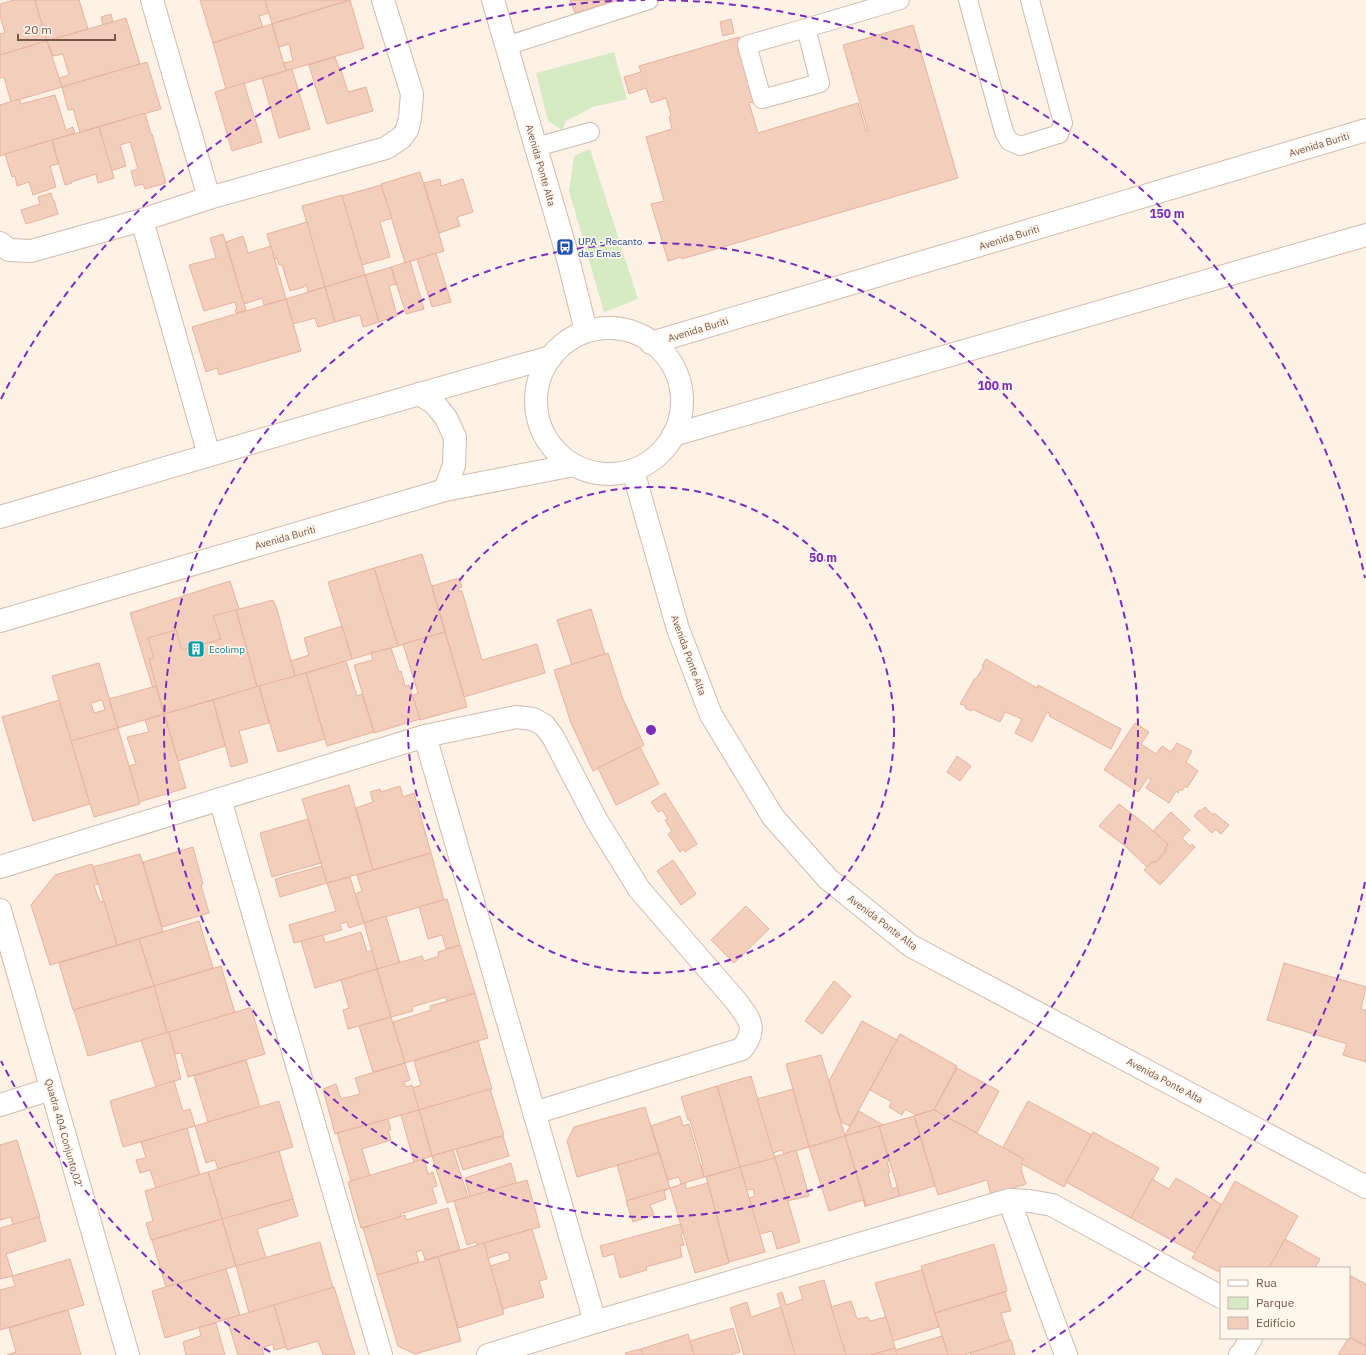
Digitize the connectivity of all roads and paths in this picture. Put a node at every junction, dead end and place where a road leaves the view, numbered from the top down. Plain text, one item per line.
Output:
1 (152, 0) edge
2 (383, 0) edge
3 (493, 0) edge
4 (649, 0) edge
5 (900, 0) edge
6 (968, 0) edge
7 (1030, 0) edge
8 (806, 28) junction
9 (506, 46) junction
10 (1366, 130) edge
11 (590, 132) dead end
12 (536, 147) junction
13 (210, 198) junction
14 (142, 220) junction
15 (1366, 235) edge
16 (0, 243) edge
17 (586, 331) junction
18 (651, 343) junction
19 (551, 358) junction
20 (419, 394) junction
21 (673, 435) junction
22 (209, 455) junction
23 (574, 465) junction
24 (633, 471) junction
25 (445, 490) junction
26 (0, 517) edge
27 (0, 621) edge
28 (425, 736) junction
29 (220, 799) junction
30 (0, 867) edge
31 (0, 910) edge
32 (51, 1089) junction
33 (0, 1105) edge
34 (534, 1113) junction
35 (1366, 1187) edge
36 (1009, 1200) junction
37 (1220, 1296) edge
38 (595, 1322) junction
39 (1250, 1339) edge
40 (128, 1355) edge
41 (381, 1355) edge
42 (488, 1355) edge
43 (1066, 1355) edge
44 (1240, 1355) edge

1 - 13 street
2 - 13 street
3 - 9 street, Avenida Ponte Alta
4 - 9 lane
5 - 8 lane
6 - 7 lane
8 - 8 lane
9 - 12 street, Avenida Ponte Alta
10 - 18 street, Avenida Buriti
11 - 12 lane
12 - 17 street, Avenida Ponte Alta
13 - 14 street
14 - 16 street
14 - 22 street
15 - 21 street
17 - 18 street, Avenida Buriti
17 - 19 street, Avenida Buriti
18 - 21 street, Avenida Buriti
19 - 20 street
19 - 23 street, Avenida Buriti
20 - 22 street
20 - 25 street
21 - 24 street, Avenida Buriti
22 - 26 street
23 - 24 street, Avenida Buriti
23 - 25 street, Avenida Buriti
24 - 35 street, Avenida Ponte Alta
25 - 27 street, Avenida Buriti
28 - 29 street
28 - 34 street
28 - 34 street
29 - 30 street
29 - 41 street
31 - 32 street, Quadra 404 Conjunto 02
32 - 33 street
32 - 40 street, Quadra 404 Conjunto 02
34 - 38 street
36 - 37 street
36 - 38 street
36 - 43 street
38 - 42 street
39 - 44 street

